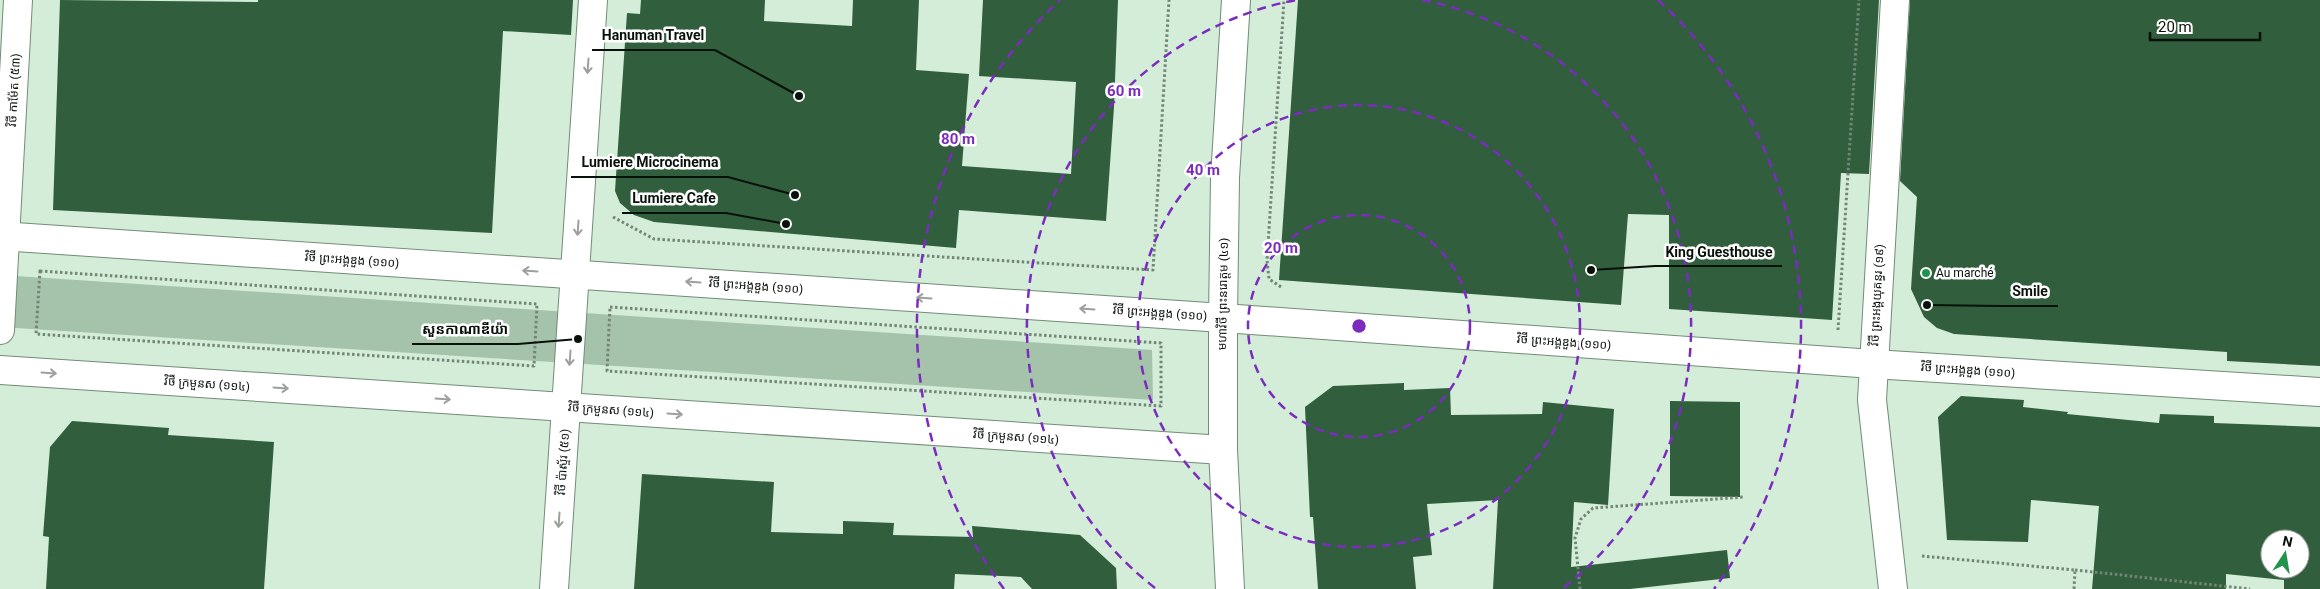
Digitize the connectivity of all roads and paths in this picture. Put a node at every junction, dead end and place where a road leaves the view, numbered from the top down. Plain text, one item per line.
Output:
1 (18, 0) edge
2 (593, 0) edge
3 (1169, 0) edge
4 (1236, 0) edge
5 (1284, 0) edge
6 (1859, 0) edge
7 (1895, 0) edge
8 (610, 216) dead end
9 (3, 236) edge
10 (575, 274) junction
11 (1284, 290) dead end
12 (538, 304) joint
13 (1223, 318) junction
14 (0, 330) edge
15 (1838, 335) dead end
16 (1161, 343) joint
17 (1873, 364) junction
18 (0, 370) edge
19 (2320, 392) edge
20 (567, 407) junction
21 (1223, 450) junction
22 (1744, 497) dead end
23 (1889, 553) junction
24 (2075, 570) junction
25 (554, 589) edge
26 (1230, 589) edge
27 (1580, 589) edge
28 (1893, 589) edge
29 (2074, 589) edge
30 (2250, 589) edge

1 - 9 main road, វិថី កាម៉ែត (៥៣)
2 -> 10 main road, វិថី ប៉ាស្ទ័រ (៥១)
3 - 8 path
4 - 13 main road, មហាវិថី ព្រះនរោត្តម (៤១)
5 - 11 path
6 - 15 path
7 - 17 main road, វិថី ព្រះអង្គយុគន្ធរ (១៩)
10 -> 9 main road, វិថី ព្រះអង្គឌួង (១១០)
9 - 14 main road, វិថី កាម៉ែត (៥៣)
13 -> 10 main road, វិថី ព្រះអង្គឌួង (១១០)
10 -> 20 main road, វិថី ប៉ាស្ទ័រ (៥១)
12 - 12 path
13 - 17 main road, វិថី ព្រះអង្គឌួង (១១០)
13 - 21 main road, មហាវិថី ព្រះនរោត្តម (៤១)
16 - 16 path
17 - 19 main road, វិថី ព្រះអង្គឌួង (១១០)
17 - 23 main road, វិថី ព្រះអង្គយុគន្ធរ (១៩)
18 -> 20 main road, វិថី ក្រមួនស (១១៤)
20 -> 21 main road, វិថី ក្រមួនស (១១៤)
20 -> 25 main road, វិថី ប៉ាស្ទ័រ (៥១)
21 - 26 main road, មហាវិថី ព្រះនរោត្តម (៤១)
22 - 27 path
23 - 24 path
23 - 28 main road, វិថី ព្រះអង្គយុគន្ធរ (១៩)
24 - 29 path
24 - 30 path

